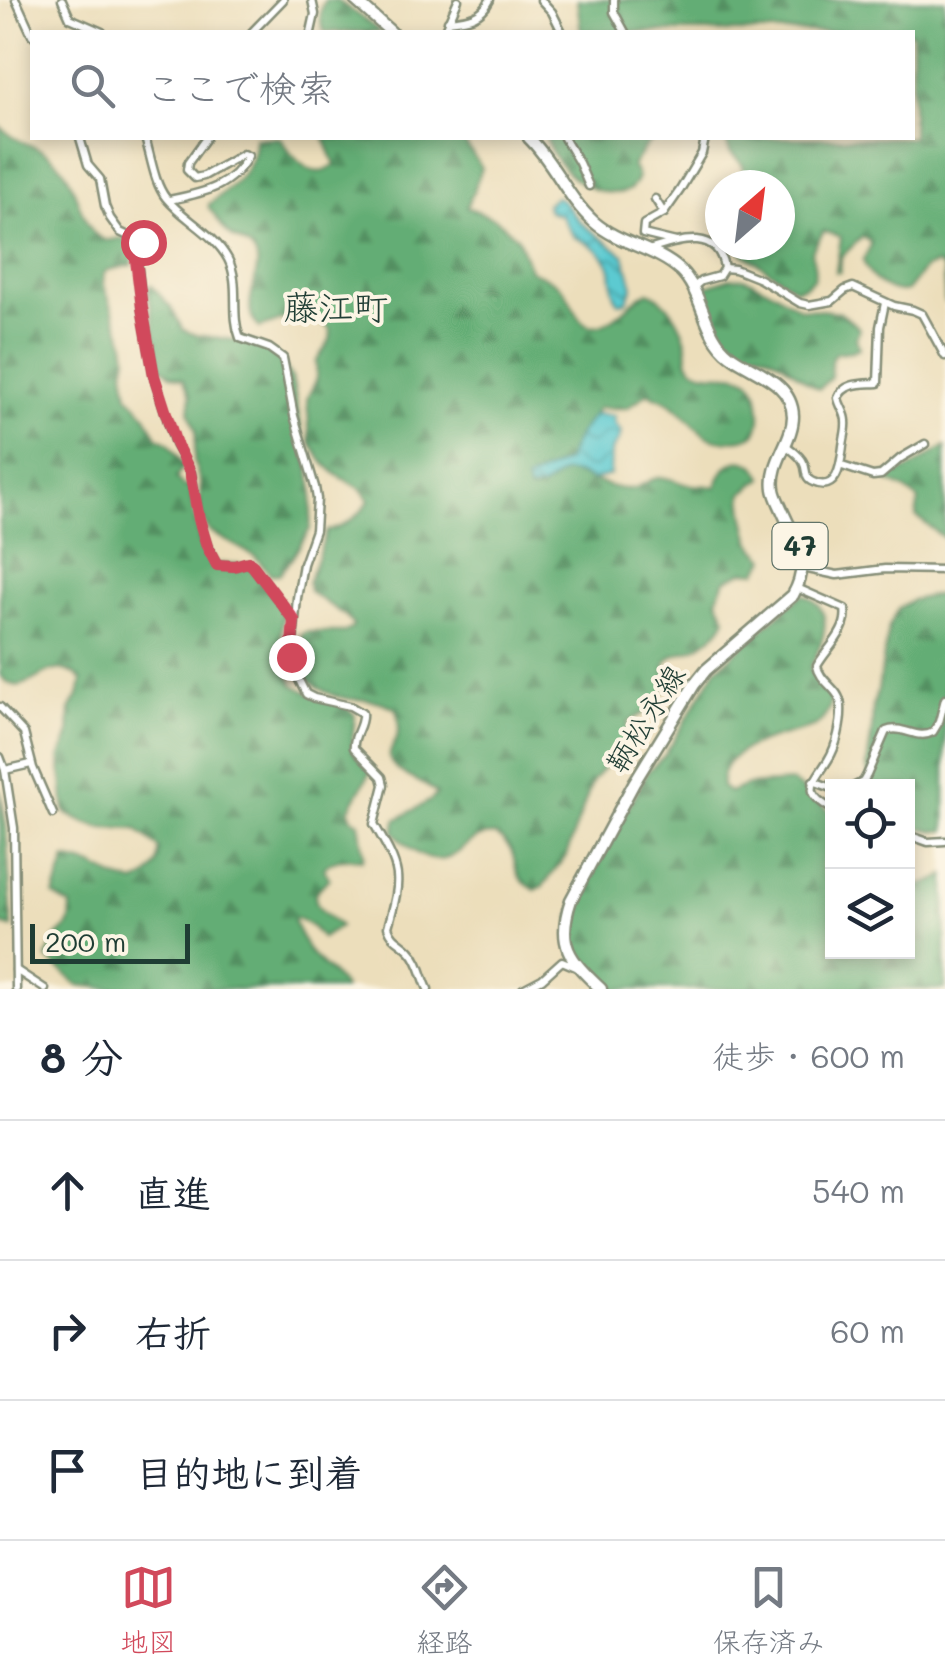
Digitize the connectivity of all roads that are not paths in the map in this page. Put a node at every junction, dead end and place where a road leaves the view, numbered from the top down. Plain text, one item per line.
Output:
1 (16, 0) edge
2 (62, 0) edge
3 (283, 0) edge
4 (312, 0) edge
5 (355, 0) edge
6 (458, 0) edge
7 (490, 0) edge
8 (541, 0) edge
9 (614, 0) edge
10 (448, 21) junction
11 (97, 30) edge
12 (254, 30) edge
13 (311, 30) edge
14 (390, 30) edge
15 (445, 30) edge
16 (561, 30) edge
17 (624, 30) edge
18 (30, 32) edge
19 (81, 140) edge
20 (146, 140) edge
21 (205, 140) edge
22 (531, 140) edge
23 (565, 140) edge
24 (705, 140) edge
25 (589, 186) dead end
26 (655, 198) dead end
27 (168, 200) junction
28 (664, 213) junction
29 (676, 242) junction
30 (646, 251) junction
31 (724, 268) junction
32 (690, 282) junction
33 (885, 303) junction
34 (945, 356) edge
35 (784, 444) junction
36 (925, 444) dead end
37 (842, 466) junction
38 (803, 568) junction
39 (945, 570) edge
40 (796, 588) junction
41 (294, 620) junction
42 (944, 699) edge
43 (0, 706) edge
44 (0, 757) edge
45 (32, 764) junction
46 (4, 770) junction
47 (865, 779) edge
48 (813, 781) junction
49 (825, 785) edge
50 (825, 805) edge
51 (53, 814) dead end
52 (915, 837) edge
53 (945, 841) edge
54 (580, 968) junction
55 (15, 970) junction
56 (16, 989) edge
57 (45, 989) edge
58 (428, 989) edge
59 (523, 989) edge
60 (600, 989) edge

1 - 18 street
2 - 11 street
3 - 12 street
4 - 13 street
5 - 14 main road
6 - 10 street
7 - 10 street
8 - 16 street
9 - 17 street
10 - 15 street
19 - 41 street
20 - 27 street
21 - 27 street
22 - 30 main road, 47
23 - 25 street
24 - 28 street
26 - 28 street
27 - 41 street
28 - 29 street
29 - 30 street
29 - 31 street
30 - 32 main road, 47
31 - 32 street
31 - 33 street
32 - 35 main road, 47
33 - 34 street
33 - 37 street
35 - 37 street
35 - 38 main road, 47
36 - 37 street
38 - 39 street
38 - 40 main road, 鞆松永線 / 47
40 - 48 street
40 - 54 main road, 鞆松永線 / 47
41 - 58 street
42 - 47 street
43 - 45 street
44 - 46 street
45 - 46 street
45 - 51 street
46 - 55 street
48 - 49 street
48 - 50 street
52 - 53 street
54 - 59 street
54 - 60 main road, 鞆松永線 / 47
55 - 56 street
55 - 57 street

